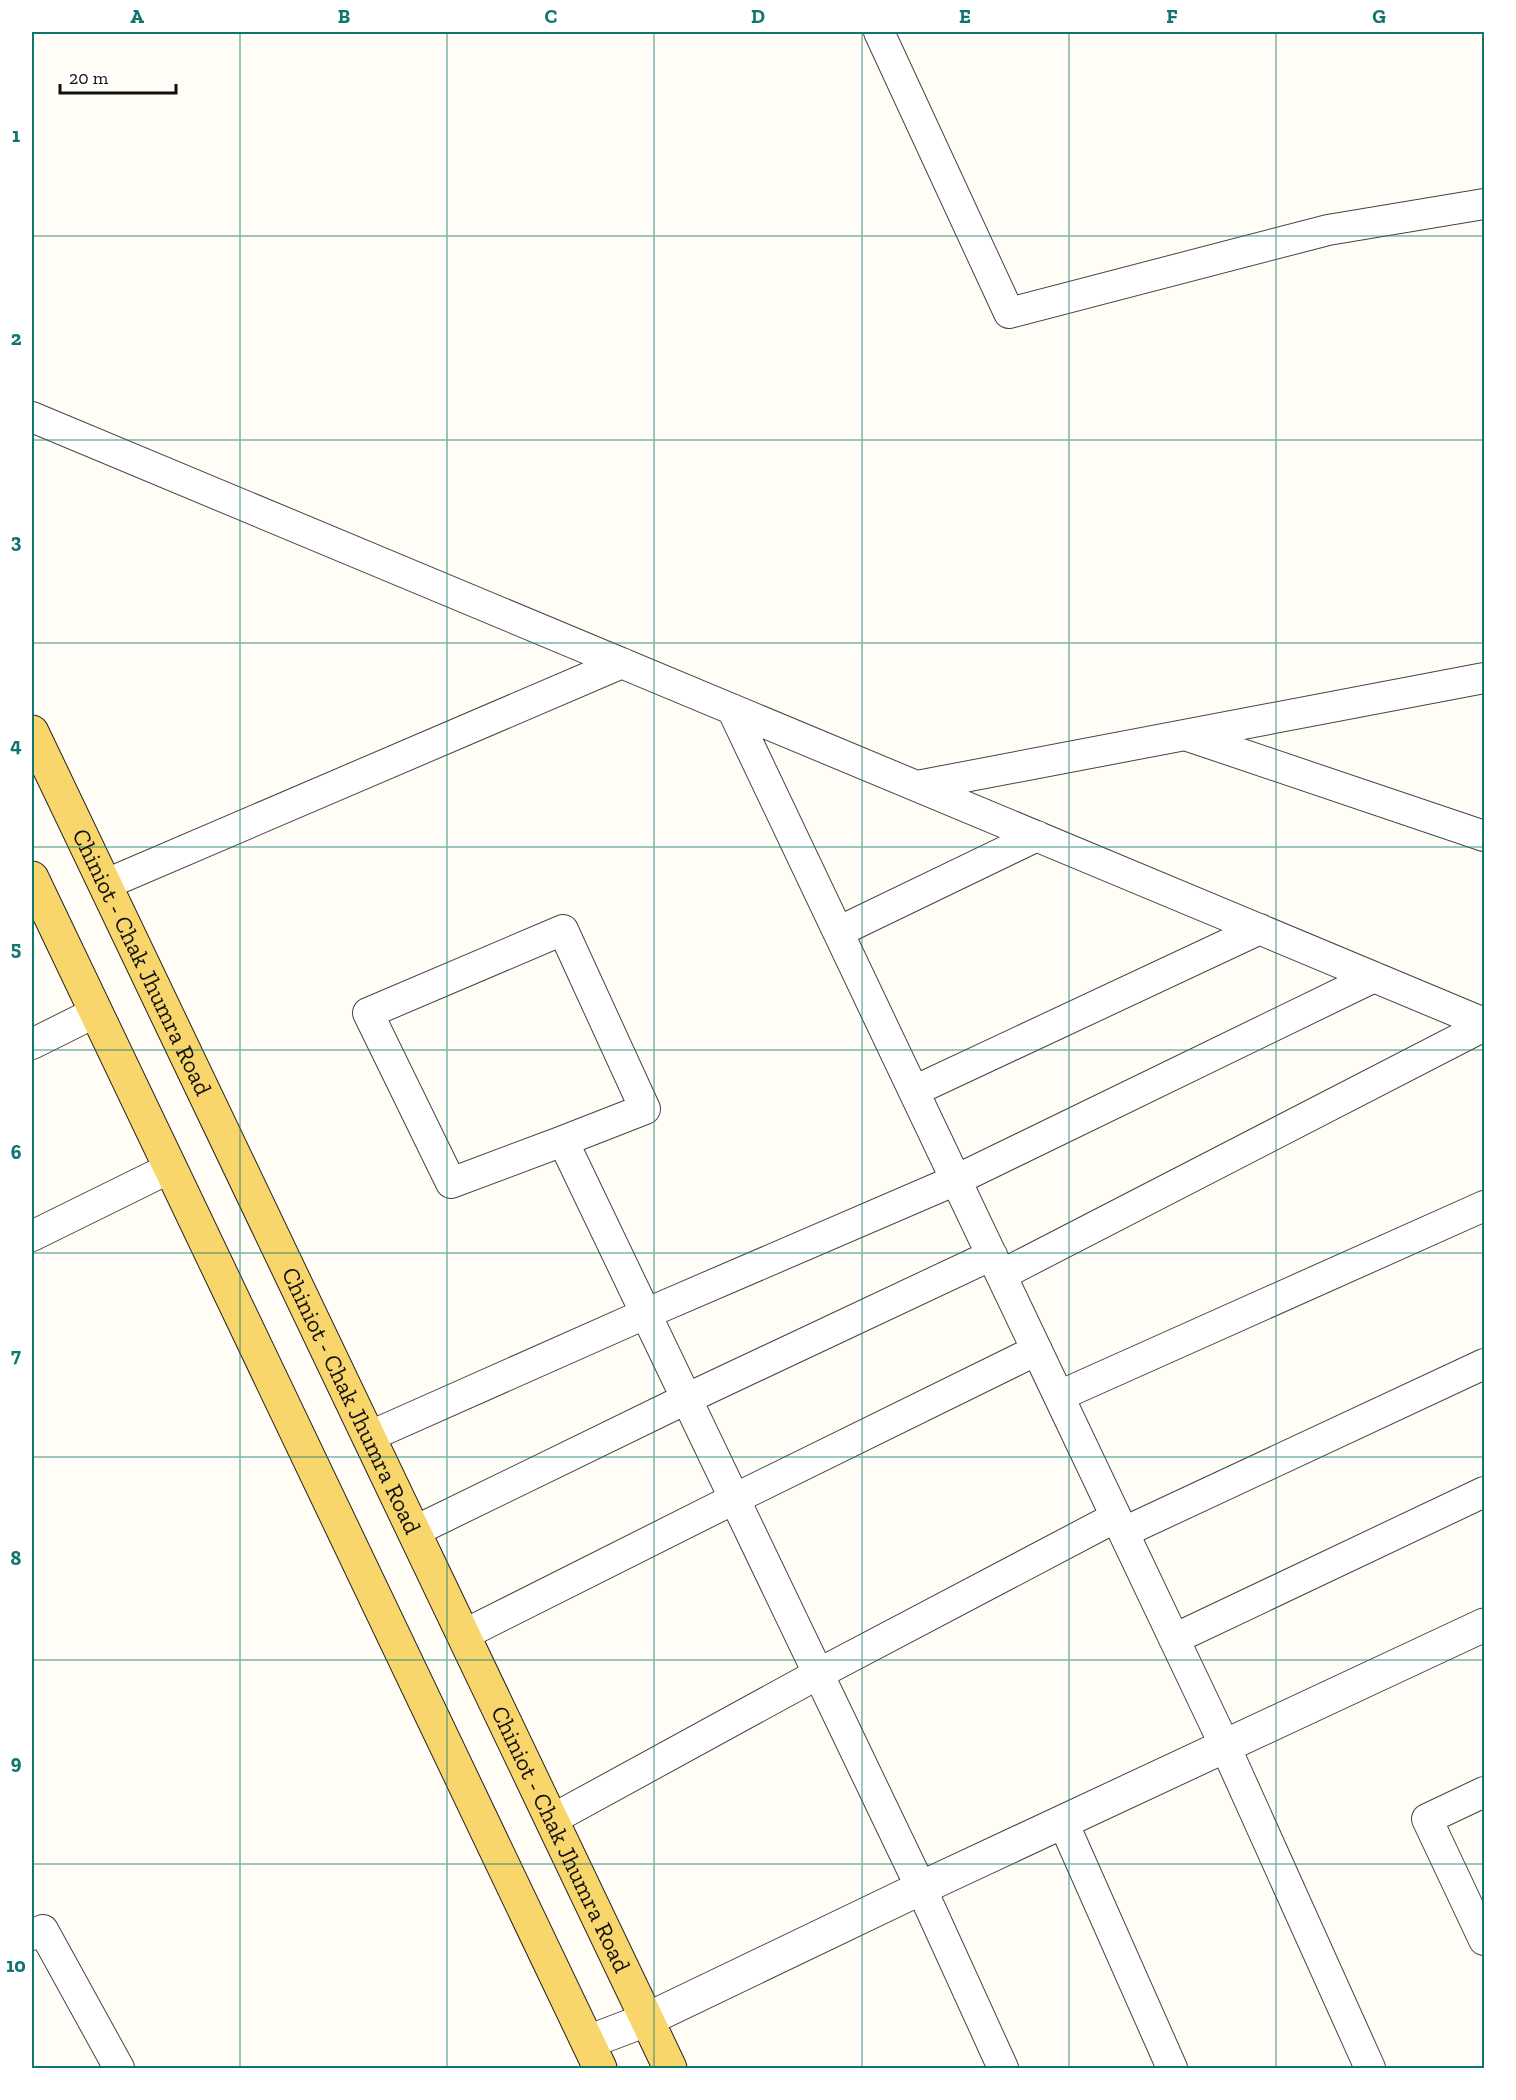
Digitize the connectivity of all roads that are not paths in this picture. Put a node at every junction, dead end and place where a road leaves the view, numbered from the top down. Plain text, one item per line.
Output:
1 (879, 32) edge
2 (1485, 204) edge
3 (32, 417) edge
4 (622, 663) junction
5 (1485, 678) edge
6 (732, 709) junction
7 (32, 732) edge
8 (1185, 735) junction
9 (917, 786) junction
10 (1037, 836) junction
11 (1485, 836) edge
12 (32, 878) edge
13 (104, 885) junction
14 (1260, 929) junction
15 (837, 932) junction
16 (1374, 977) junction
17 (96, 1012) junction
18 (1485, 1024) edge
19 (32, 1044) edge
20 (914, 1091) junction
21 (563, 1142) junction
22 (170, 1168) junction
23 (957, 1180) junction
24 (1485, 1206) edge
25 (32, 1236) edge
26 (996, 1265) junction
27 (645, 1314) junction
28 (1037, 1350) junction
29 (1485, 1364) edge
30 (1059, 1396) junction
31 (686, 1399) junction
32 (368, 1437) junction
33 (1485, 1492) edge
34 (734, 1498) junction
35 (1120, 1524) junction
36 (413, 1532) junction
37 (1485, 1625) edge
38 (463, 1635) junction
39 (1174, 1639) junction
40 (818, 1674) junction
41 (1225, 1746) junction
42 (1485, 1792) edge
43 (551, 1820) junction
44 (1063, 1822) junction
45 (921, 1888) junction
46 (32, 1935) edge
47 (1485, 1940) edge
48 (646, 2020) junction
49 (594, 2055) edge
50 (119, 2068) edge
51 (670, 2068) edge
52 (1003, 2068) edge
53 (1172, 2068) edge
54 (1370, 2068) edge

1 - 2 street
3 - 4 street
4 - 6 street
4 - 13 street
5 - 8 street
6 - 9 street
6 - 15 street
7 - 13 main road, Chiniot - Chak Jhumra Road
8 - 9 street
8 - 11 street
9 - 10 street
10 - 14 street
10 - 15 street
12 - 17 main road
13 - 32 main road, Chiniot - Chak Jhumra Road
14 - 16 street
14 - 20 street
15 - 20 street
16 - 18 street
16 - 23 street
17 - 19 street
17 - 22 main road
18 - 26 street
20 - 23 street
21 - 21 street
21 - 27 street
22 - 25 street
22 - 49 main road
23 - 26 street
23 - 27 street
24 - 30 street
26 - 28 street
26 - 31 street
27 - 31 street
27 - 32 street
28 - 30 street
28 - 34 street
29 - 35 street
30 - 35 street
31 - 34 street
31 - 36 street
32 - 36 main road, Chiniot - Chak Jhumra Road
33 - 39 street
34 - 38 street
34 - 40 street
35 - 39 street
35 - 40 street
36 - 38 main road, Chiniot - Chak Jhumra Road
37 - 41 street
38 - 43 main road, Chiniot - Chak Jhumra Road
39 - 41 street
40 - 43 street
40 - 45 street
41 - 44 street
41 - 54 street
42 - 47 street
43 - 48 main road, Chiniot - Chak Jhumra Road
44 - 45 street
44 - 53 street
45 - 48 street
45 - 52 street
46 - 50 street
48 - 49 street
48 - 51 main road, Chiniot - Chak Jhumra Road

